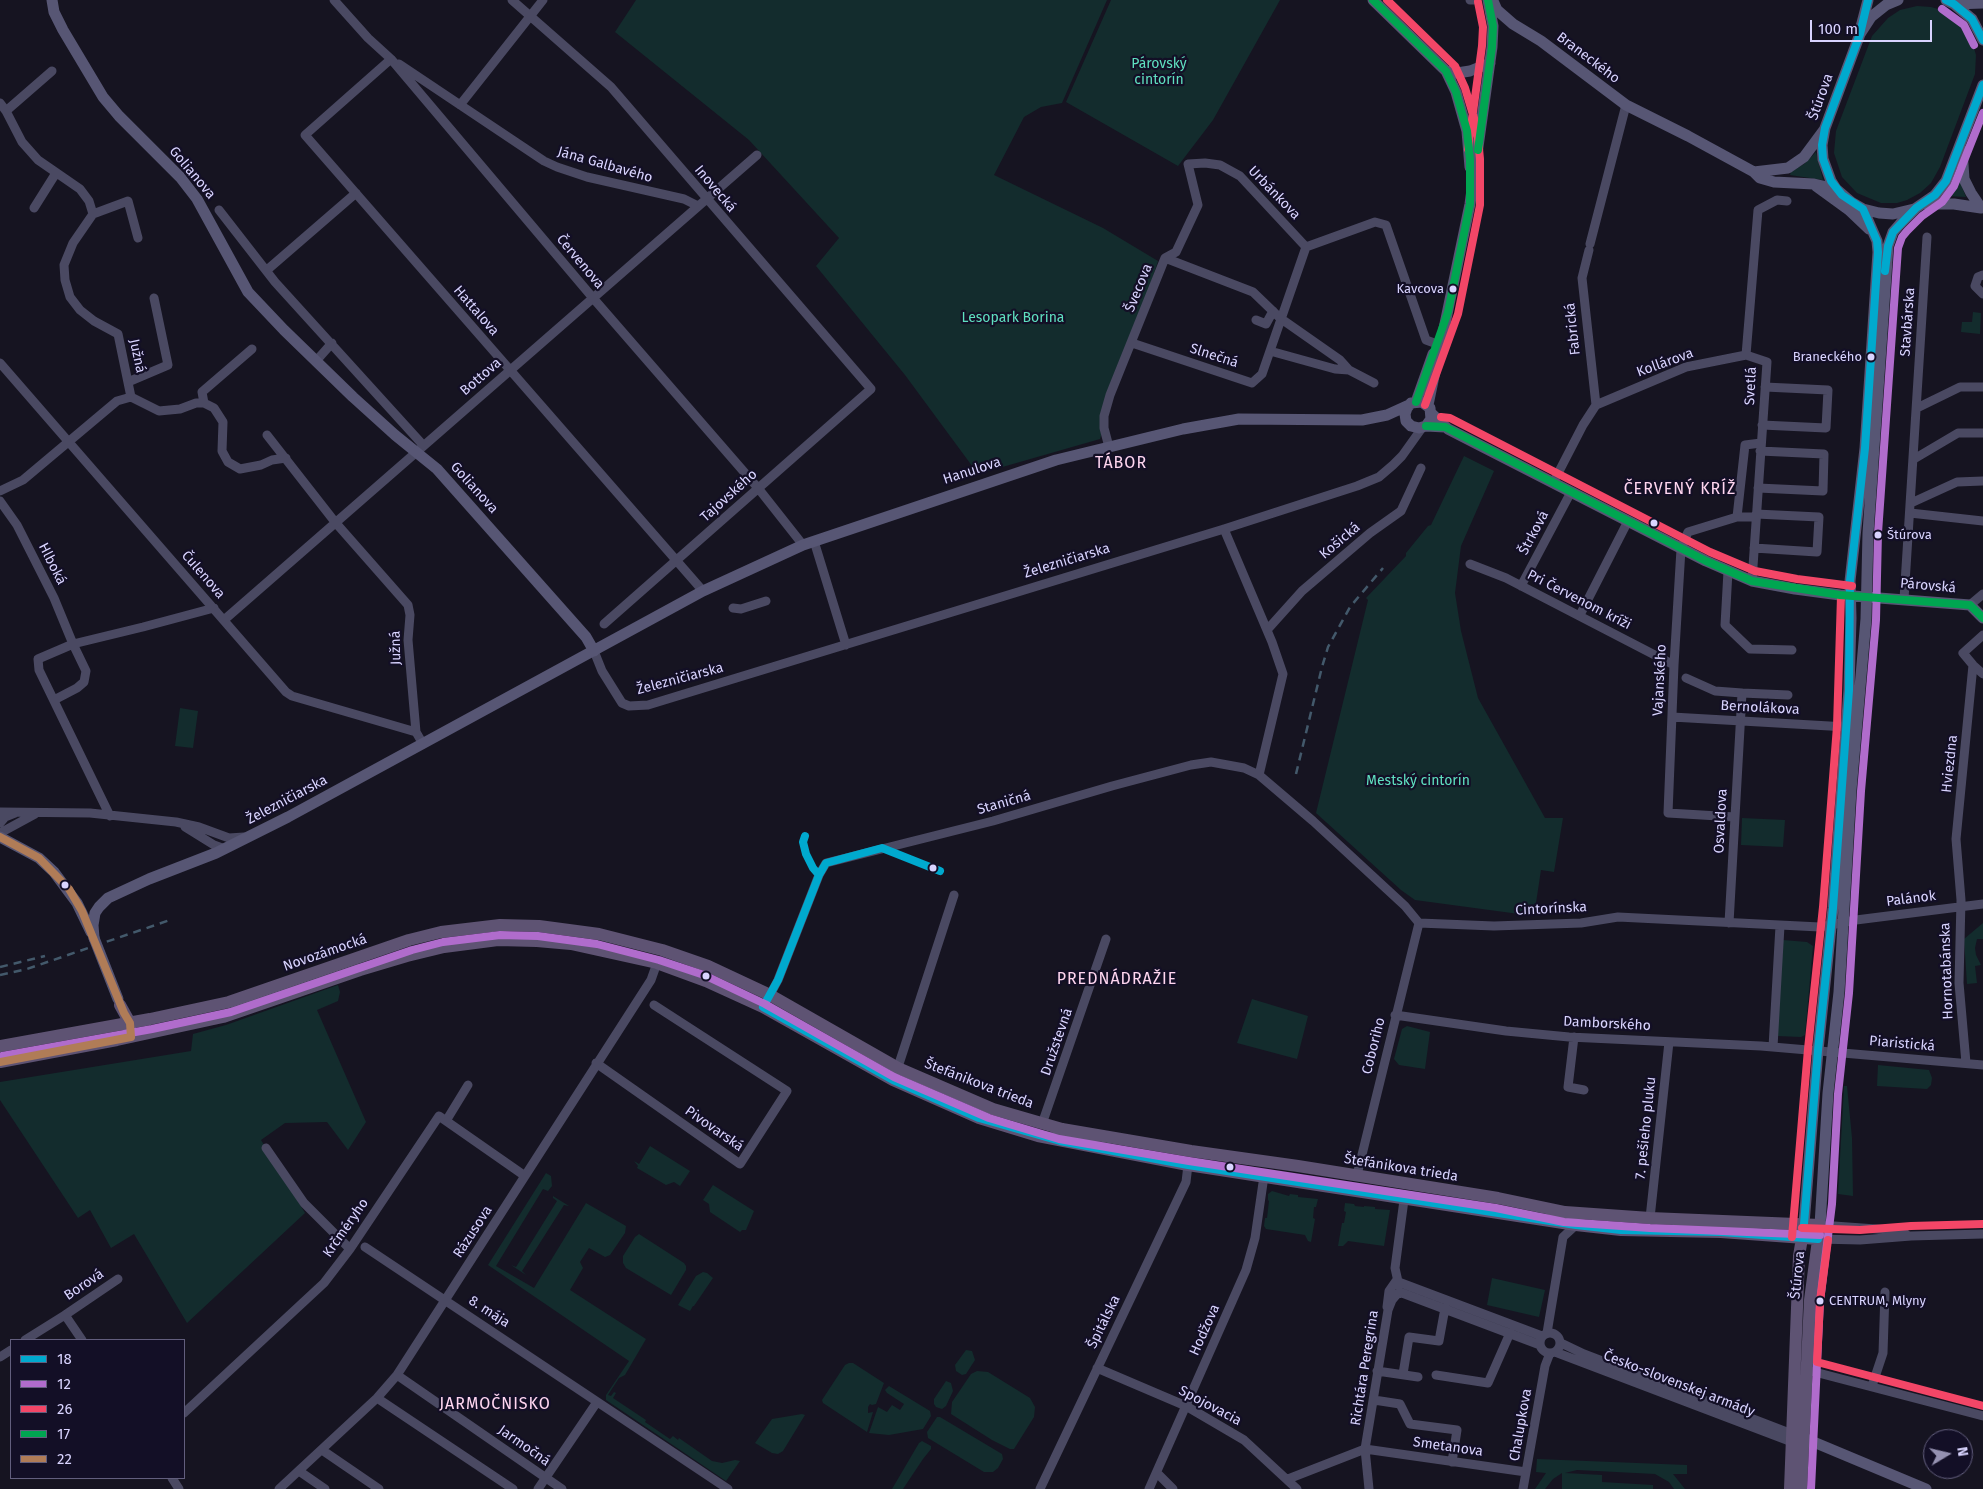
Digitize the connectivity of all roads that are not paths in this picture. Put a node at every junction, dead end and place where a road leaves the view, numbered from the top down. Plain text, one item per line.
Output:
1 (52, 0) edge
2 (334, 0) edge
3 (512, 0) edge
4 (543, 0) edge
5 (1373, 0) edge
6 (1470, 0) edge
7 (1474, 0) edge
8 (1488, 0) edge
9 (1493, 0) edge
10 (1868, 0) edge
11 (1898, 0) edge
12 (1950, 2) edge
13 (1983, 3) edge
14 (530, 17) junction
15 (1513, 24) junction
16 (1860, 34) junction
17 (1983, 40) edge
18 (1492, 47) junction
19 (391, 59) junction
20 (1490, 63) junction
21 (1446, 70) junction
22 (52, 71) dead end
23 (1983, 85) edge
24 (460, 105) junction
25 (1626, 105) junction
26 (3, 108) edge
27 (1825, 128) junction
28 (1962, 142) junction
29 (758, 156) dead end
30 (1188, 164) joint
31 (1754, 172) junction
32 (56, 173) junction
33 (1814, 184) junction
34 (1836, 189) junction
35 (356, 193) junction
36 (706, 199) junction
37 (1787, 201) dead end
38 (1470, 204) junction
39 (698, 206) junction
40 (1919, 206) junction
41 (34, 208) dead end
42 (1863, 209) junction
43 (1982, 209) edge
44 (219, 210) dead end
45 (93, 214) junction
46 (1872, 232) junction
47 (1927, 237) dead end
48 (138, 238) dead end
49 (1306, 247) junction
50 (1165, 258) junction
51 (267, 270) junction
52 (1983, 275) edge
53 (1983, 294) edge
54 (154, 298) dead end
55 (593, 298) junction
56 (1273, 311) junction
57 (1448, 312) junction
58 (1280, 318) junction
59 (1256, 320) dead end
60 (332, 344) junction
61 (1132, 344) junction
62 (1436, 344) junction
63 (252, 349) dead end
64 (1270, 351) junction
65 (1746, 355) junction
66 (316, 361) junction
67 (0, 362) edge
68 (510, 370) junction
69 (1349, 370) junction
70 (128, 382) junction
71 (1374, 383) dead end
72 (1765, 387) junction
73 (1983, 387) edge
74 (871, 388) joint
75 (131, 397) junction
76 (204, 403) junction
77 (1412, 403) junction
78 (1596, 405) junction
79 (1917, 408) junction
80 (1430, 409) junction
81 (1387, 415) junction
82 (1408, 422) junction
83 (1762, 425) junction
84 (1424, 427) junction
85 (1446, 428) junction
86 (1983, 433) edge
87 (267, 435) dead end
88 (1411, 441) junction
89 (69, 443) junction
90 (1109, 447) junction
91 (1761, 447) junction
92 (420, 448) junction
93 (286, 458) junction
94 (1914, 459) junction
95 (1421, 468) dead end
96 (1983, 481) edge
97 (1553, 483) junction
98 (758, 488) junction
99 (1758, 488) junction
100 (0, 491) edge
101 (1571, 492) junction
102 (0, 501) edge
103 (1911, 503) junction
104 (1910, 513) junction
105 (1756, 516) junction
106 (1737, 517) junction
107 (1983, 520) edge
108 (1628, 521) junction
109 (335, 522) junction
110 (1224, 529) junction
111 (814, 540) junction
112 (803, 545) junction
113 (1754, 548) junction
114 (1681, 549) junction
115 (676, 561) junction
116 (1470, 564) dead end
117 (1728, 571) junction
118 (1752, 580) junction
119 (1521, 586) junction
120 (703, 591) junction
121 (1983, 594) edge
122 (1851, 596) junction
123 (1866, 597) junction
124 (1904, 599) junction
125 (766, 601) dead end
126 (1970, 605) junction
127 (214, 608) junction
128 (733, 608) dead end
129 (1580, 615) junction
130 (1983, 618) edge
131 (224, 620) junction
132 (604, 624) dead end
133 (1267, 630) junction
134 (1983, 635) edge
135 (73, 644) junction
136 (846, 645) junction
137 (1792, 650) dead end
138 (594, 651) junction
139 (1674, 665) junction
140 (1972, 665) junction
141 (1983, 674) edge
142 (1686, 678) dead end
143 (1742, 693) junction
144 (1788, 694) dead end
145 (54, 700) junction
146 (1672, 716) junction
147 (1740, 721) junction
148 (1847, 727) junction
149 (416, 732) junction
150 (423, 744) junction
151 (1258, 774) junction
152 (0, 812) edge
153 (15, 813) junction
154 (35, 814) junction
155 (110, 816) junction
156 (1735, 817) junction
157 (176, 822) junction
158 (0, 823) edge
159 (215, 834) junction
160 (0, 835) edge
161 (247, 837) junction
162 (214, 845) junction
163 (225, 849) junction
164 (208, 856) junction
165 (954, 895) dead end
166 (1983, 904) edge
167 (1959, 907) junction
168 (1843, 922) junction
169 (1418, 923) junction
170 (1729, 923) junction
171 (1780, 926) junction
172 (1832, 926) junction
173 (94, 938) junction
174 (1106, 939) dead end
175 (662, 950) junction
176 (657, 963) junction
177 (770, 995) junction
178 (119, 1002) junction
179 (654, 1005) dead end
180 (763, 1007) junction
181 (1395, 1015) junction
182 (130, 1023) junction
183 (104, 1028) junction
184 (131, 1037) junction
185 (1574, 1037) junction
186 (1669, 1042) junction
187 (0, 1046) edge
188 (1773, 1046) junction
189 (1818, 1050) junction
190 (1832, 1051) junction
191 (0, 1062) edge
192 (596, 1063) junction
193 (1966, 1063) junction
194 (1983, 1065) edge
195 (895, 1074) junction
196 (468, 1085) dead end
197 (1584, 1090) dead end
198 (446, 1121) junction
199 (1040, 1130) junction
200 (266, 1148) dead end
201 (1191, 1151) junction
202 (1188, 1165) junction
203 (1357, 1175) junction
204 (525, 1176) junction
205 (1264, 1176) junction
206 (1407, 1184) junction
207 (1353, 1190) junction
208 (1404, 1200) junction
209 (1550, 1222) junction
210 (1804, 1224) junction
211 (1649, 1225) junction
212 (1820, 1225) junction
213 (1576, 1226) junction
214 (1983, 1234) edge
215 (1911, 1236) junction
216 (1563, 1237) junction
217 (1802, 1238) junction
218 (1818, 1239) junction
219 (365, 1247) dead end
220 (350, 1249) junction
221 (118, 1279) dead end
222 (1396, 1281) junction
223 (1885, 1292) dead end
224 (1402, 1293) junction
225 (446, 1300) junction
226 (1445, 1308) junction
227 (1388, 1310) junction
228 (65, 1315) junction
229 (1510, 1333) junction
230 (28, 1339) edge
231 (81, 1339) edge
232 (1547, 1343) junction
233 (1097, 1368) junction
234 (1807, 1370) junction
235 (1377, 1371) junction
236 (397, 1374) junction
237 (1404, 1374) junction
238 (1436, 1375) dead end
239 (1418, 1377) dead end
240 (1872, 1386) junction
241 (376, 1398) junction
242 (1374, 1400) junction
243 (597, 1402) junction
244 (1186, 1406) junction
245 (185, 1412) edge
246 (1983, 1416) edge
247 (1792, 1417) junction
248 (1773, 1427) junction
249 (1798, 1440) junction
250 (1365, 1449) junction
251 (322, 1450) junction
252 (1452, 1462) junction
253 (299, 1471) junction
254 (1526, 1472) junction
255 (1157, 1473) junction
256 (546, 1478) junction
257 (1288, 1479) junction
258 (376, 1488) edge
259 (279, 1489) edge
260 (325, 1489) edge
261 (513, 1489) edge
262 (538, 1489) edge
263 (562, 1489) edge
264 (728, 1489) edge
265 (1040, 1489) edge
266 (1149, 1489) edge
267 (1173, 1489) edge
268 (1297, 1489) edge
269 (1369, 1489) edge
270 (1523, 1489) edge
271 (1790, 1489) edge
272 (1801, 1489) edge
273 (1926, 1489) edge

1 - 66 street, Golianova
2 - 19 street, Červenova
3 - 14 street, Inovecká
4 - 14 street
5 - 21 street
6 - 7 street
8 - 18 street
9 - 15 street, Braneckého
10 - 16 street
11 - 16 street, Štúrova
12 - 13 street
12 - 17 street
14 - 24 street
14 - 36 street, Inovecká
15 - 18 street
15 - 25 street, Braneckého
16 - 27 street, Štúrova
18 - 20 street
19 - 24 street, Jána Galbavého
19 - 35 street, Hattalova
19 - 55 street, Červenova
20 - 21 street
20 - 38 street
21 - 38 street
22 - 26 street
23 - 28 street, Štúrova
24 - 39 street, Jána Galbavého
25 - 31 street, Braneckého
25 - 78 street, Fabrická
26 - 32 street
27 - 31 street
27 - 34 street, Štúrova
28 - 40 street, Štúrova
28 - 43 street
29 - 36 street, Bottova
30 - 49 street, Urbánkova
30 - 50 street, Švecova
31 - 33 street, Braneckého
32 - 41 street
32 - 45 street
33 - 34 street, Braneckého
33 - 46 street
34 - 42 street, Štúrova
35 - 51 street
35 - 68 street, Hattalova
36 - 39 street, Bottova
36 - 74 street, Inovecká
37 - 65 street, Svetlá
38 - 57 street
39 - 55 street, Bottova
40 - 42 street, Štúrova
40 - 43 street
40 - 123 street, Štúrova
42 - 46 street
44 - 51 street, Golianova
45 - 48 street
45 - 70 street, Južná
46 - 122 street
47 - 79 street, Stavbárska
49 - 58 street, Slnečná
49 - 62 street
50 - 56 street
50 - 61 street, Švecova
51 - 60 street, Golianova
52 - 53 street
54 - 70 street
55 - 68 street, Bottova
55 - 98 street, Červenova
56 - 58 street
56 - 59 street
57 - 62 street
57 - 80 street
58 - 64 street, Slnečná
58 - 69 street
60 - 66 street
60 - 92 street, Golianova
61 - 64 street, Slnečná
61 - 90 street
62 - 77 street
63 - 76 street
64 - 69 street
65 - 72 street, Svetlá
65 - 78 street, Kollárova
66 - 92 street, Golianova
67 - 89 street, Čulenova
68 - 92 street, Bottova
68 - 115 street, Hattalova
69 - 71 street
70 - 75 street, Južná
72 - 83 street, Svetlá
72 - 83 street
73 - 79 street
74 - 98 street, Tajovského
75 - 76 street
75 - 89 street
76 - 93 street
77 - 80 street
77 - 81 street, Hanulova
77 - 82 street
78 - 97 street
79 - 94 street, Stavbárska
80 - 84 street
80 - 85 street
81 - 82 street, Hanulova
81 - 90 street, Hanulova
82 - 84 street
82 - 88 street
83 - 91 street, Svetlá
84 - 85 street
84 - 88 street, Železničiarska
85 - 97 street, Párovská
86 - 94 street
87 - 93 street, Južná
88 - 110 street, Železničiarska
89 - 100 street
89 - 127 street, Čulenova
90 - 111 street, Hanulova
91 - 99 street, Svetlá
91 - 99 street
91 - 106 street
92 - 109 street, Bottova
92 - 138 street, Golianova
93 - 109 street, Južná
94 - 103 street, Stavbárska
95 - 133 street, Košická
96 - 103 street
97 - 101 street, Párovská
98 - 112 street, Červenova
98 - 115 street, Tajovského
99 - 105 street, Svetlá
101 - 108 street, Párovská
101 - 119 street, Štrková
102 - 135 street, Hlboká
103 - 104 street, Stavbárska
104 - 107 street
104 - 124 street, Stavbárska
105 - 106 street
105 - 113 street, Svetlá
105 - 113 street
106 - 114 street
108 - 114 street, Párovská
108 - 129 street
109 - 131 street, Bottova
109 - 149 street, Južná
110 - 133 street
110 - 136 street, Železničiarska
111 - 112 street, Hanulova
111 - 136 street
112 - 120 street, Hanulova
113 - 118 street, Svetlá
114 - 117 street, Párovská
114 - 139 street, Vajanského
115 - 120 street, Hattalova
115 - 132 street, Tajovského
116 - 119 street, Pri Červenom kríži
117 - 118 street, Párovská
117 - 137 street
118 - 122 street, Párovská
119 - 129 street, Pri Červenom kríži
120 - 138 street, Hanulova
121 - 126 street
122 - 123 street, Párovská
122 - 148 street
123 - 124 street, Párovská
123 - 168 street, Štúrova
124 - 126 street, Párovská
125 - 128 street
126 - 130 street, Párovská
127 - 131 street, Čulenova
127 - 135 street
129 - 139 street, Pri Červenom kríži
131 - 149 street, Čulenova
133 - 151 street
134 - 140 street, Hviezdna
135 - 145 street, Hlboká
135 - 145 street
136 - 138 street, Železničiarska
138 - 150 street, Železničiarska
139 - 146 street, Vajanského
140 - 141 street
140 - 167 street, Hviezdna
142 - 143 street
143 - 144 street
143 - 147 street, Osvaldova
145 - 155 street
146 - 147 street, Bernolákova
146 - 156 street, Vajanského
147 - 148 street, Bernolákova
147 - 156 street, Osvaldova
148 - 172 street
149 - 150 street
150 - 161 street, Železničiarska
151 - 169 street, Staničná
151 - 177 street, Staničná
152 - 153 street
153 - 154 street
153 - 158 street
154 - 155 street
154 - 160 street
155 - 157 street
156 - 170 street, Osvaldova
157 - 159 street
157 - 162 street
159 - 161 street
159 - 162 street
160 - 173 street
161 - 163 street, Železničiarska
162 - 163 street
162 - 164 street
163 - 164 street, Železničiarska
164 - 173 street, Železničiarska
165 - 195 street
166 - 167 street, Palánok
167 - 168 street, Palánok
167 - 193 street, Hornotabánska
168 - 172 street, Palánok
168 - 190 street, Štúrova
169 - 170 street, Cintorínska
169 - 181 street, Coboriho
170 - 171 street, Cintorínska
171 - 172 street, Cintorínska
171 - 188 street
172 - 189 street
173 - 178 street, bridge
174 - 199 street, Družstevná
175 - 176 main road
175 - 177 main road, Štefánikova trieda
175 - 182 main road, Novozámocká
176 - 180 main road, Štefánikova trieda
176 - 184 main road, Novozámocká
176 - 192 street, Rázusova
177 - 180 main road
177 - 195 main road, Štefánikova trieda
178 - 182 main road
178 - 183 main road
179 - 192 street, Pivovarská
180 - 195 main road, Štefánikova trieda
181 - 185 street, Damborského
181 - 203 street, Coboriho
182 - 183 main road, Novozámocká
182 - 184 main road
183 - 187 main road, Novozámocká
184 - 191 main road, Novozámocká
185 - 186 street, Damborského
185 - 197 street
186 - 188 street, Damborského
186 - 211 street, 7. pešieho pluku
188 - 189 street, Damborského
189 - 190 street, Piaristická
189 - 210 street
190 - 193 street, Piaristická
190 - 212 street, Štúrova
192 - 204 street, Rázusova
193 - 194 street, Piaristická
195 - 199 main road, Štefánikova trieda
196 - 198 street
198 - 204 street
198 - 220 street, Krčméryho
199 - 201 main road, Štefánikova trieda
199 - 202 main road, Štefánikova trieda
200 - 220 street
201 - 202 main road
201 - 203 main road, Štefánikova trieda
202 - 205 main road, Štefánikova trieda
202 - 233 street, Špitálska
203 - 206 main road, Štefánikova trieda
203 - 207 main road
204 - 225 street, Rázusova
205 - 207 main road, Štefánikova trieda
205 - 244 street, Hodžova
206 - 208 main road
206 - 211 main road, Štefánikova trieda
207 - 208 main road, Štefánikova trieda
208 - 209 main road, Štefánikova trieda
208 - 222 street
209 - 213 main road, Štefánikova trieda
209 - 216 street
210 - 211 main road, Štefánikova trieda
210 - 212 main road, Štefánikova trieda
210 - 217 main road, Štúrova
211 - 213 main road, Štefánikova trieda
211 - 217 main road, Štefánikova trieda
212 - 215 street, Štefánikova trieda
212 - 218 main road, Štúrova
213 - 216 street
214 - 215 street, Štefánikova trieda
215 - 218 street, Štefánikova trieda
216 - 232 street, Chalupkova
217 - 218 main road, Štefánikova trieda
217 - 247 main road, Štúrova
218 - 234 main road, Štúrova
219 - 225 street, 8. mája
220 - 245 street, Krčméryho
221 - 228 street, Borová
222 - 224 street
222 - 227 street
222 - 232 street, Česko-slovenskej armády
223 - 240 street
224 - 226 street, Česko-slovenskej armády
224 - 227 street, Richtára Peregrina
225 - 236 street, Rázusova
225 - 243 street, 8. mája
226 - 229 street, Česko-slovenskej armády
226 - 237 street
227 - 235 street, Richtára Peregrina
228 - 230 street, Borová
228 - 231 street, Borová
229 - 232 street, Česko-slovenskej armády
229 - 238 street
232 - 248 street, Česko-slovenskej armády
232 - 249 street, Česko-slovenskej armády
232 - 254 street, Chalupkova
233 - 244 street, Spojovacia
233 - 265 street, Špitálska
234 - 240 street
234 - 249 main road, Štúrova
235 - 237 street
235 - 242 street, Richtára Peregrina
236 - 241 street, Rázusova
236 - 256 street, Jarmočná
237 - 239 street
240 - 246 street
241 - 251 street, Rázusova
241 - 261 street
242 - 250 street, Richtára Peregrina
242 - 252 street
243 - 256 street
243 - 264 street, 8. mája
244 - 255 street, Hodžova
244 - 257 street, Spojovacia
247 - 248 street
247 - 249 main road, Štúrova
248 - 249 street, Česko-slovenskej armády
249 - 271 main road, Štúrova
249 - 272 main road, Štúrova
249 - 273 street
250 - 252 street, Smetanova
250 - 257 street
250 - 269 street, Richtára Peregrina
251 - 253 street, Rázusova
251 - 258 street
252 - 254 street, Smetanova
253 - 259 street, Rázusova
253 - 260 street
254 - 270 street, Chalupkova
255 - 266 street, Hodžova
255 - 267 street
256 - 262 street
256 - 263 street, Jarmočná
257 - 268 street, Spojovacia

